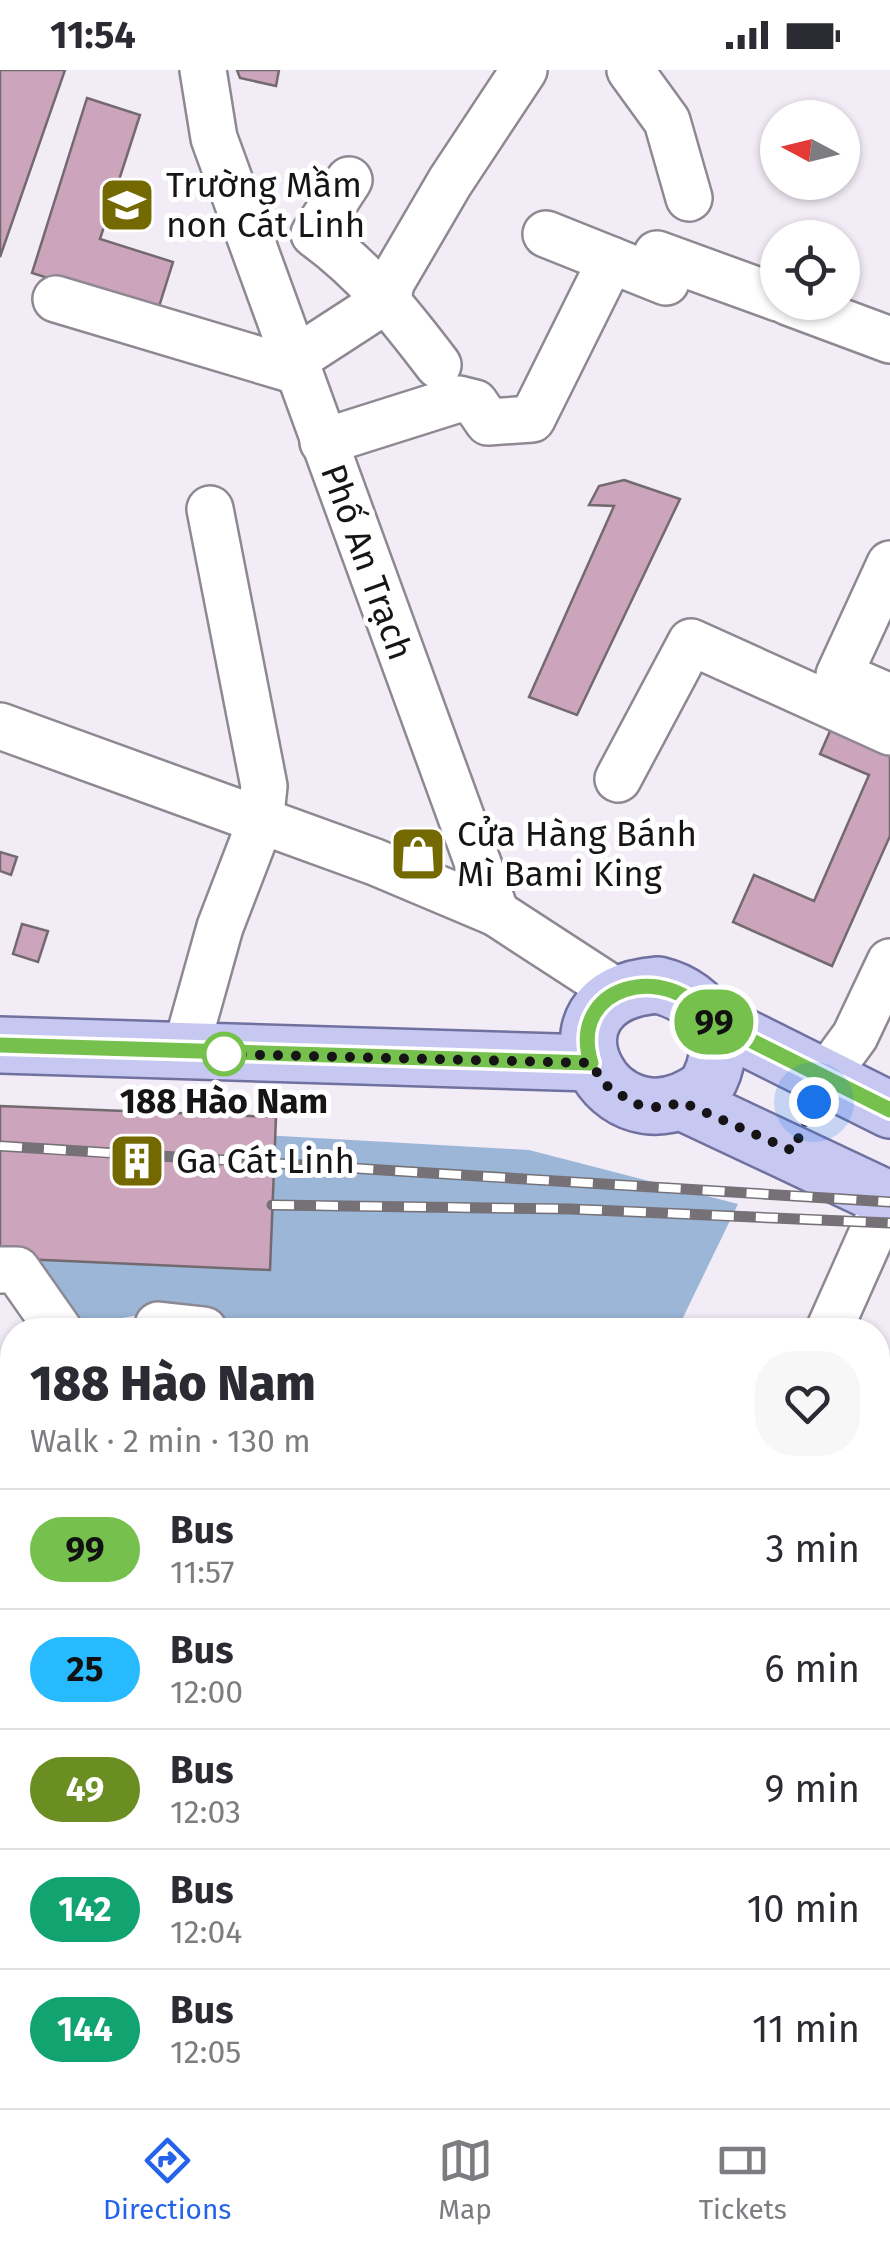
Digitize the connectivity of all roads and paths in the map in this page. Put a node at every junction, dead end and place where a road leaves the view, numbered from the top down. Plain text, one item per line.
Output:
1 (203, 70) edge
2 (524, 70) edge
3 (630, 70) edge
4 (349, 180) dead end
5 (689, 198) dead end
6 (546, 234) dead end
7 (611, 260) junction
8 (760, 293) edge
9 (56, 299) dead end
10 (388, 300) junction
11 (836, 320) edge
12 (890, 340) edge
13 (438, 365) dead end
14 (295, 366) junction
15 (323, 442) junction
16 (210, 509) dead end
17 (890, 564) edge
18 (890, 697) edge
19 (890, 732) edge
20 (4, 739) edge
21 (618, 779) dead end
22 (260, 823) junction
23 (496, 913) junction
24 (890, 962) edge
25 (619, 992) junction
26 (712, 1021) junction
27 (0, 1045) edge
28 (857, 1049) edge
29 (185, 1052) junction
30 (591, 1063) junction
31 (682, 1102) junction
32 (890, 1110) edge
33 (793, 1151) junction
34 (889, 1197) edge
35 (0, 1270) edge
36 (51, 1318) edge
37 (834, 1318) edge

1 - 14 street, Phố An Trạch
2 - 10 street
3 - 5 street
4 - 10 street
6 - 7 street
7 - 8 street
7 - 15 street
9 - 14 street
10 - 13 street
10 - 14 street
11 - 12 street
14 - 15 street, Phố An Trạch
15 - 23 street, Phố An Trạch
16 - 22 street
17 - 18 street
19 - 21 street
20 - 22 street
22 - 23 street
22 - 29 street
23 - 25 street
24 - 28 street
25 - 26 main road
25 - 30 main road
26 - 28 main road
26 - 31 main road
27 - 29 main road
28 - 32 main road
28 - 33 main road
29 - 30 main road
30 - 31 main road
31 - 33 main road
33 - 34 main road
34 - 37 street
35 - 36 street

